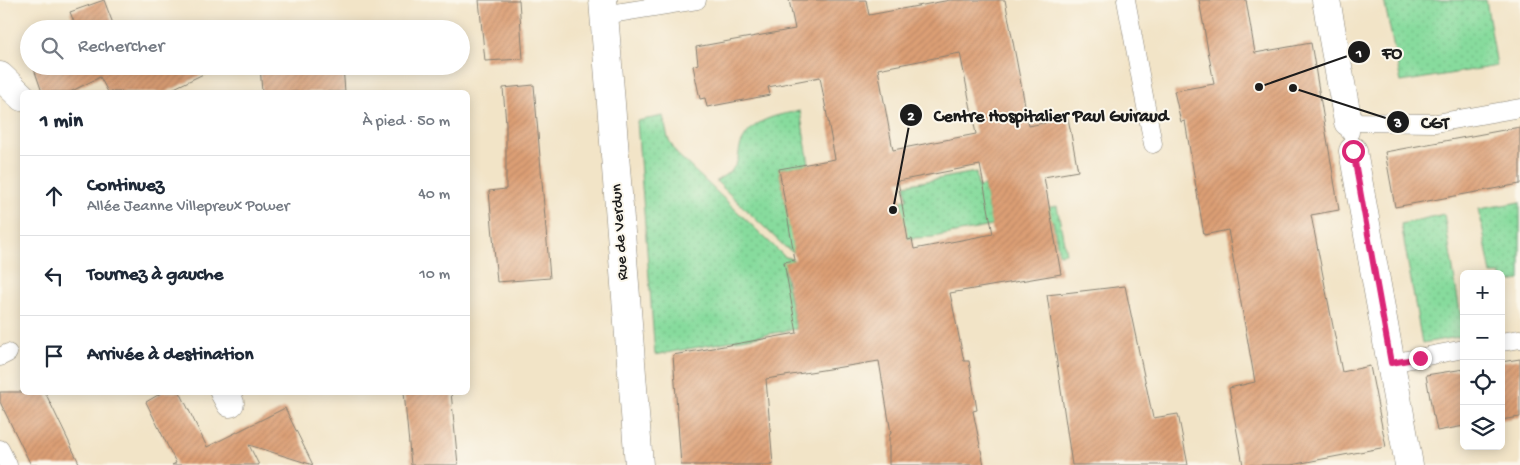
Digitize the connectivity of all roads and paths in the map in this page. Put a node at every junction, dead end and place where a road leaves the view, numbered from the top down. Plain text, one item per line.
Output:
1 (697, 0) edge
2 (1126, 0) edge
3 (1326, 0) edge
4 (604, 8) edge
5 (0, 76) edge
6 (20, 95) edge
7 (1520, 108) edge
8 (1348, 122) junction
9 (1153, 144) dead end
10 (1353, 151) joint
11 (1520, 339) edge
12 (1505, 341) edge
13 (1460, 350) edge
14 (1391, 363) junction
15 (0, 449) edge
16 (8, 465) edge
17 (639, 465) edge
18 (1409, 465) edge

1 - 4 lane
2 - 9 lane
3 - 8 street
4 - 17 street, Rue de Verdun
5 - 6 street
7 - 8 lane
8 - 10 lane
10 - 14 street
11 - 12 lane
13 - 14 lane
14 - 18 street
15 - 16 lane

